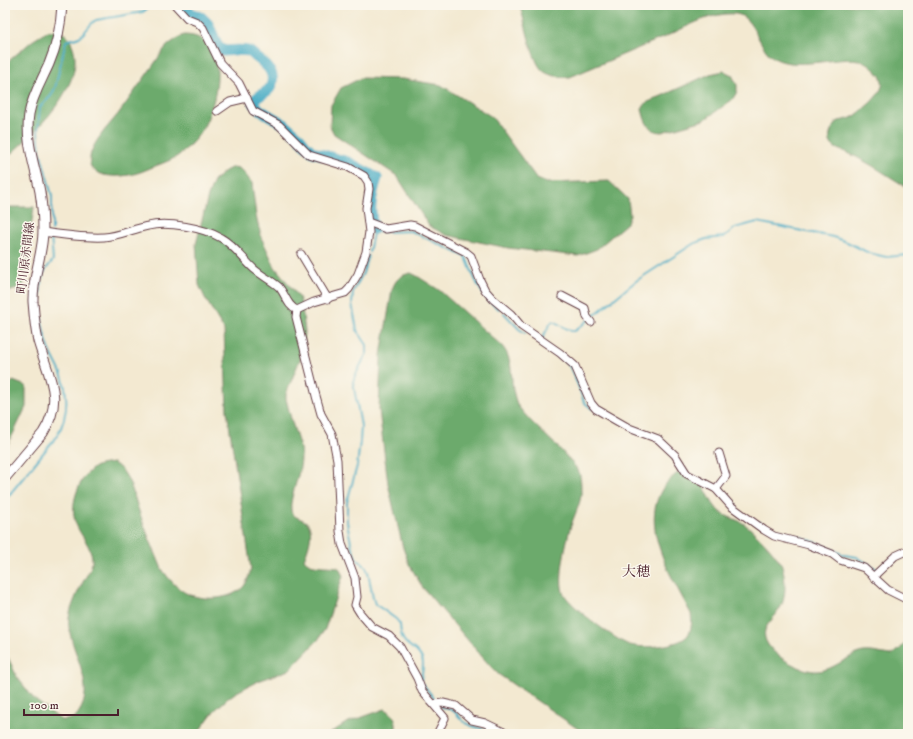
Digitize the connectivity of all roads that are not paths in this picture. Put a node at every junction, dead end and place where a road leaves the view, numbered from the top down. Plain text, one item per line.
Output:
1 (62, 5) edge
2 (175, 5) edge
3 (247, 98) junction
4 (217, 110) dead end
5 (368, 222) junction
6 (43, 232) junction
7 (301, 254) dead end
8 (562, 296) dead end
9 (328, 299) junction
10 (297, 310) junction
11 (591, 322) dead end
12 (719, 454) dead end
13 (5, 478) edge
14 (716, 489) junction
15 (908, 550) edge
16 (873, 577) junction
17 (908, 600) edge
18 (434, 704) junction
19 (437, 734) edge
20 (508, 734) edge

1 - 6 main road, 町川原赤間線
2 - 3 street
3 - 4 street
3 - 5 street
5 - 9 street
5 - 14 street
6 - 10 street
6 - 13 main road, 町川原赤間線
7 - 9 street
8 - 11 street
9 - 10 street
10 - 18 street
12 - 14 street
14 - 16 street
15 - 16 street
16 - 17 street
18 - 19 street
18 - 20 street

